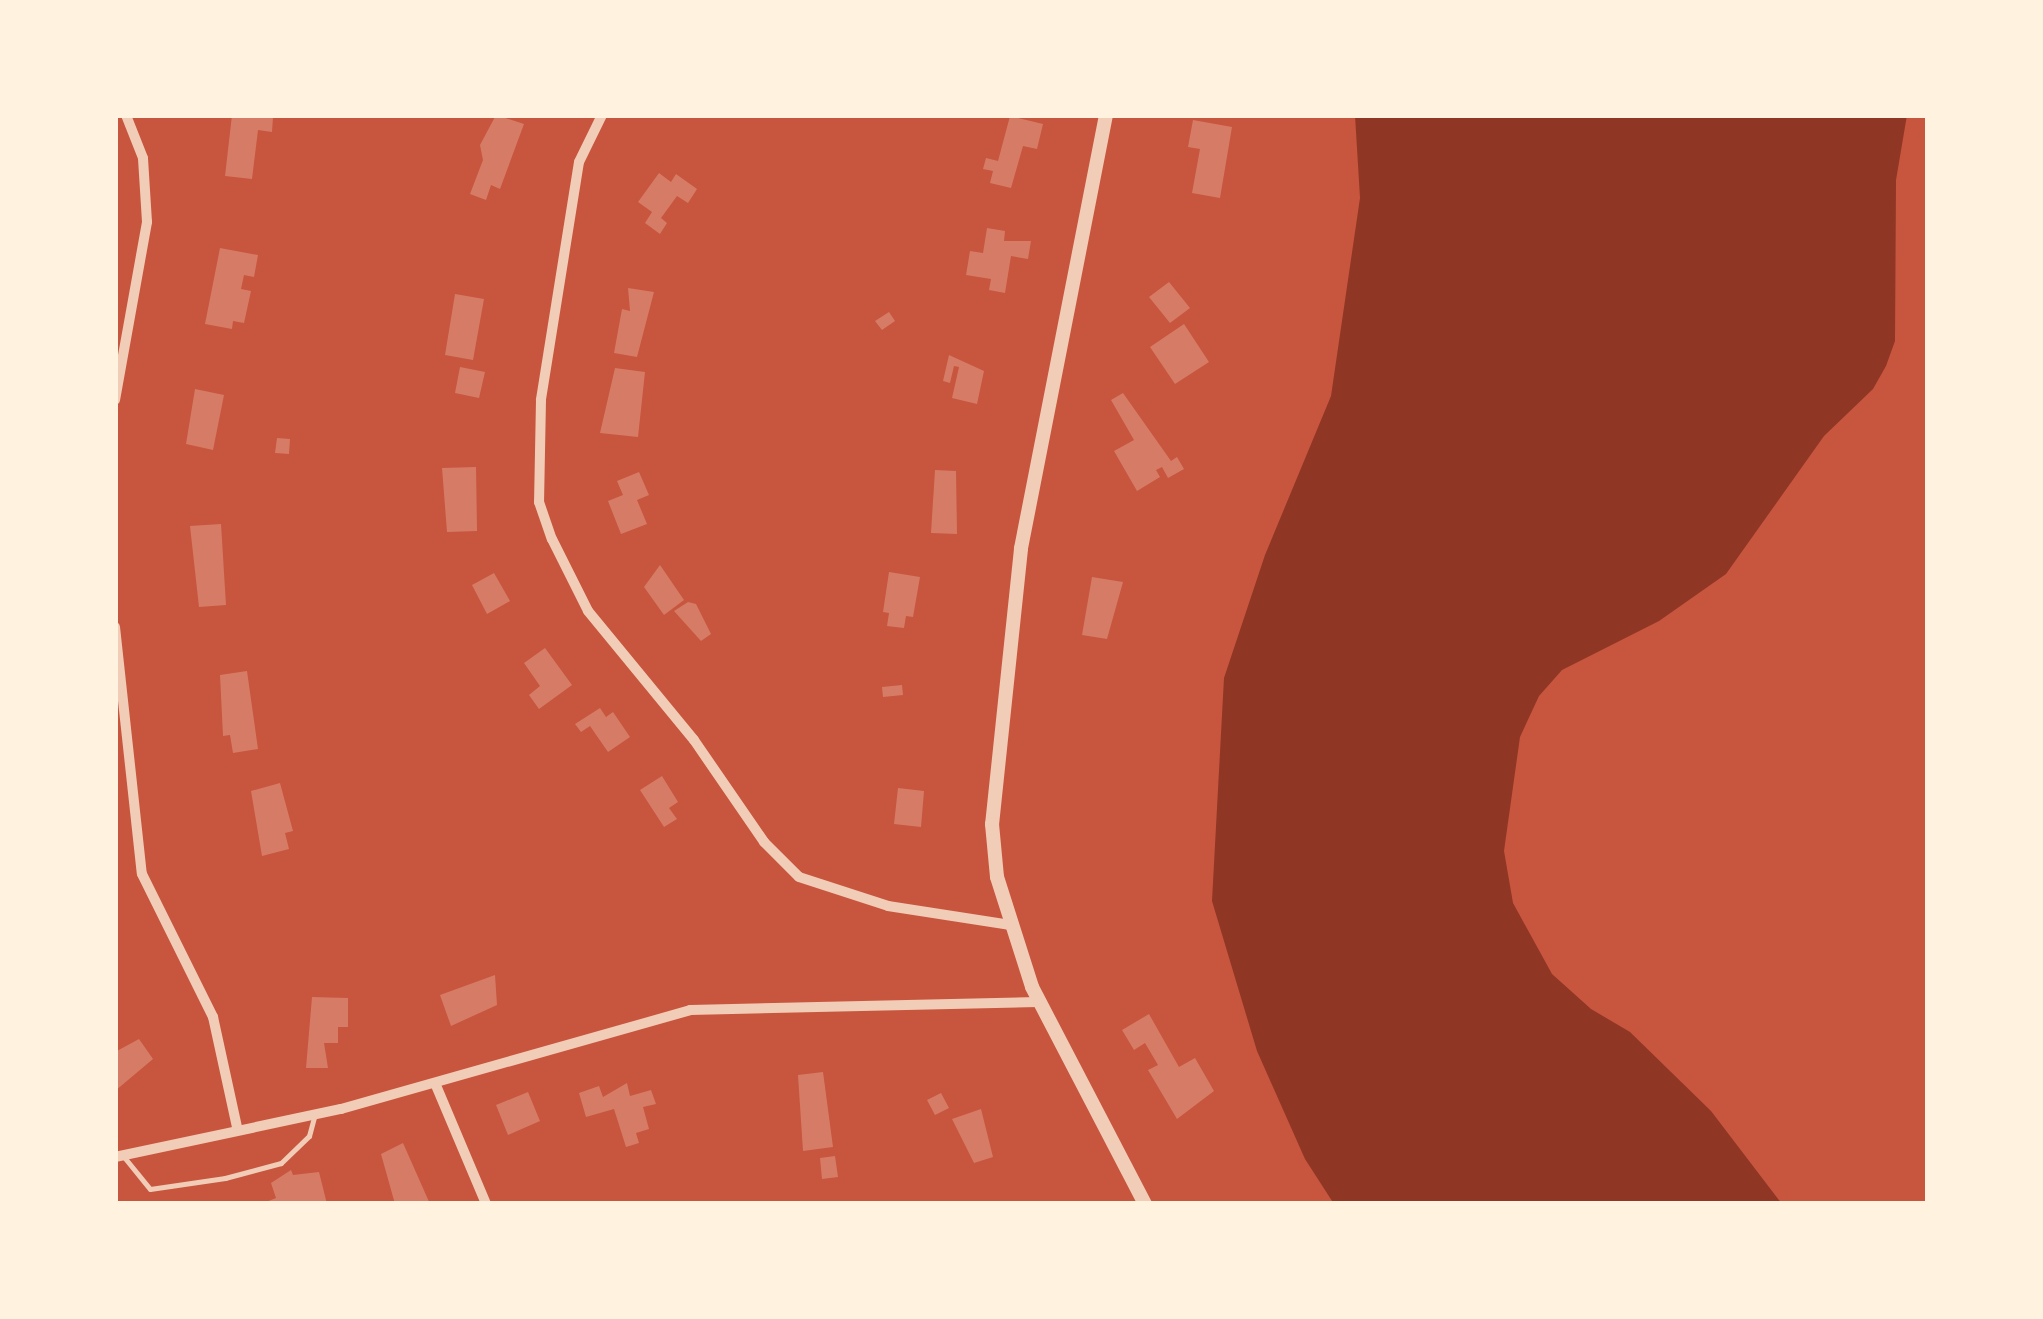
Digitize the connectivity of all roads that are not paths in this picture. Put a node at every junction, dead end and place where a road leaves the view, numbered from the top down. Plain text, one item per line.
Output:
1 (126, 115) edge
2 (602, 115) edge
3 (1106, 115) edge
4 (117, 380) edge
5 (115, 400) edge
6 (115, 627) edge
7 (118, 679) edge
8 (1011, 925) junction
9 (1038, 1002) junction
10 (435, 1083) junction
11 (315, 1115) junction
12 (237, 1127) junction
13 (119, 1155) edge
14 (486, 1204) edge
15 (1145, 1204) edge

1 - 4 street
2 - 8 street
3 - 8 street
4 - 5 street
6 - 7 street
7 - 12 street
8 - 9 street
9 - 10 street
9 - 15 street
10 - 11 street
10 - 14 street
11 - 12 street
11 - 13 lane
12 - 13 street

